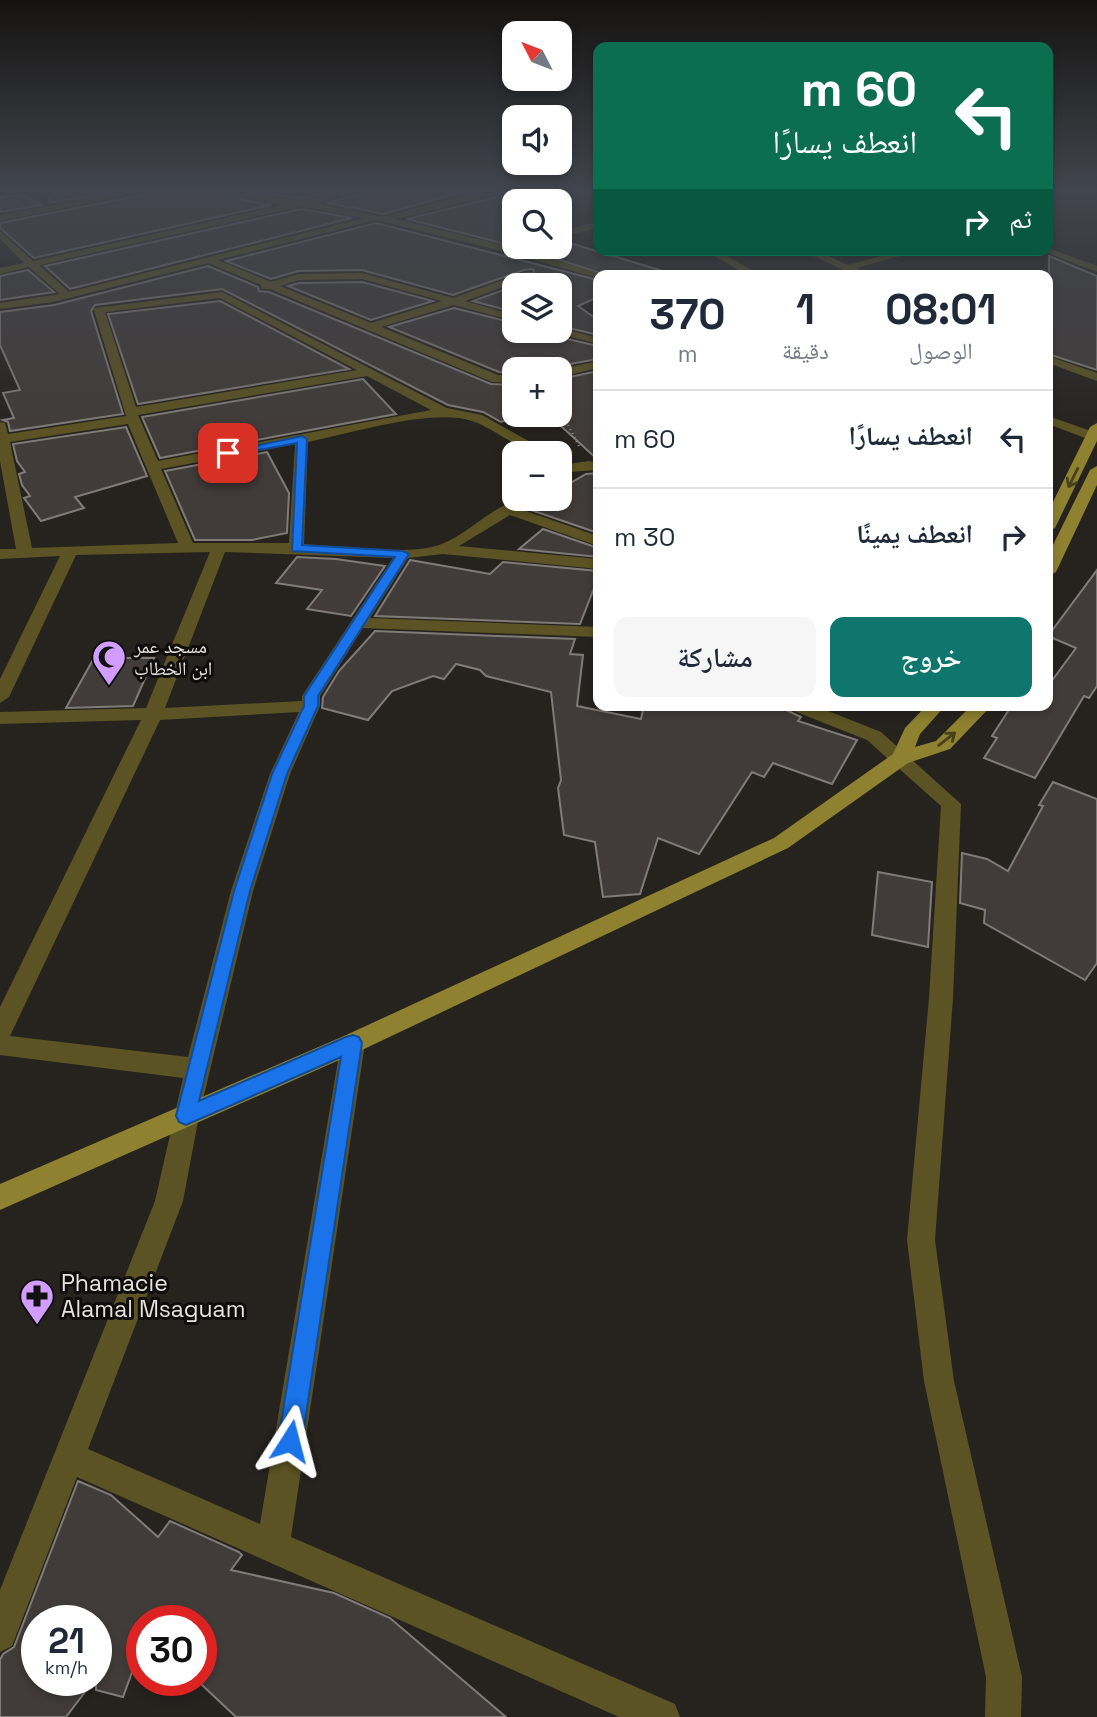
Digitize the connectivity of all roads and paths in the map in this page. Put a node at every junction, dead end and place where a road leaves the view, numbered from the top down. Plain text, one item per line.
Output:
1 (39, 271) edge
2 (164, 271) edge
3 (235, 271) edge
4 (502, 284) edge
5 (269, 286) junction
6 (67, 295) junction
7 (222, 295) junction
8 (53, 299) junction
9 (454, 301) junction
10 (0, 306) edge
11 (87, 307) junction
12 (502, 315) edge
13 (368, 328) junction
14 (572, 334) edge
15 (593, 340) edge
16 (1053, 361) edge
17 (593, 366) edge
18 (572, 370) edge
19 (369, 372) junction
20 (1097, 377) edge
21 (502, 379) edge
22 (443, 411) junction
23 (132, 415) junction
24 (1053, 421) edge
25 (571, 427) edge
26 (1095, 432) edge
27 (1, 434) edge
28 (302, 439) junction
29 (520, 441) edge
30 (593, 464) edge
31 (593, 466) edge
32 (154, 467) junction
33 (572, 468) edge
34 (1097, 470) edge
35 (507, 511) edge
36 (512, 511) edge
37 (1053, 517) edge
38 (1053, 526) edge
39 (1067, 530) junction
40 (593, 539) edge
41 (188, 548) junction
42 (219, 548) junction
43 (296, 548) junction
44 (443, 549) junction
45 (70, 551) junction
46 (25, 553) junction
47 (403, 554) junction
48 (0, 555) edge
49 (1053, 561) edge
50 (593, 564) edge
51 (359, 623) junction
52 (593, 632) edge
53 (0, 697) edge
54 (311, 706) junction
55 (810, 711) edge
56 (931, 711) edge
57 (977, 711) edge
58 (153, 714) junction
59 (0, 718) edge
60 (901, 758) junction
61 (0, 1032) edge
62 (353, 1043) junction
63 (0, 1045) edge
64 (198, 1069) junction
65 (186, 1116) junction
66 (0, 1197) edge
67 (69, 1457) junction
68 (273, 1547) junction
69 (0, 1634) edge
70 (662, 1717) edge
71 (1003, 1717) edge

1 - 6 street
2 - 6 street
3 - 5 street
4 - 9 street
5 - 7 street
5 - 9 street
5 - 13 street
6 - 8 street
7 - 11 street
7 - 19 street
8 - 10 street
8 - 11 street
9 - 12 street
9 - 13 street
11 - 23 street
13 - 21 street
14 - 15 street
16 - 20 street
17 - 18 street
19 - 22 street
19 - 23 street
22 - 28 street
22 - 29 street
23 - 27 street
23 - 32 street
24 - 26 street
25 - 30 path
26 -> 37 main road
27 - 46 street
28 - 32 street
28 - 43 street
31 - 33 street
32 - 41 street
34 - 39 main road
35 - 44 street
36 - 40 street
38 - 39 street
39 - 49 main road
41 - 42 street
41 - 45 street
42 - 43 street
42 - 58 street
43 - 47 street
44 - 47 street
44 - 50 street
45 - 46 street
45 - 53 street
46 - 48 street
47 - 51 street
51 - 52 street
51 - 54 street
54 - 58 street
54 - 64 street
55 - 60 street
56 - 60 main road
60 -> 57 main road
58 - 59 street
58 - 61 street
60 - 62 main road
60 - 71 street
62 - 65 main road
62 - 68 street
63 - 64 street
64 - 65 street
65 - 66 main road
65 - 67 street
67 - 68 street
67 - 69 street
68 - 70 street

